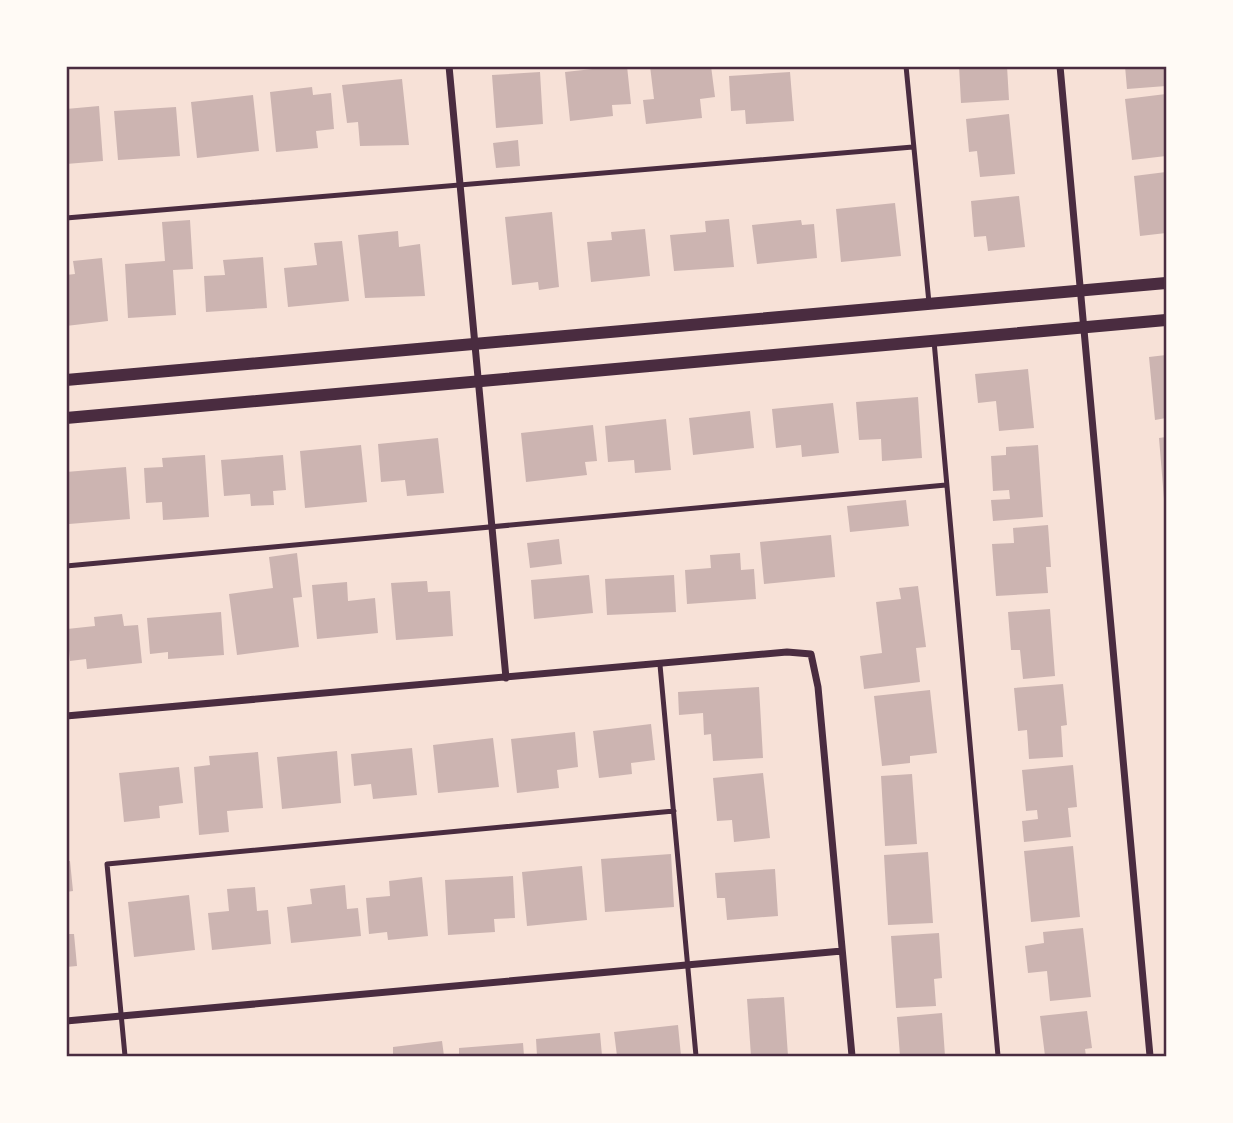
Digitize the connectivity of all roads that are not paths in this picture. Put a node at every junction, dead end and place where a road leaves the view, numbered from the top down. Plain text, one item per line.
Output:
1 (449, 66) edge
2 (906, 66) edge
3 (1060, 66) edge
4 (913, 147) junction
5 (460, 185) junction
6 (66, 218) edge
7 (1167, 284) edge
8 (1080, 291) junction
9 (929, 303) junction
10 (1167, 320) edge
11 (1084, 328) junction
12 (934, 341) junction
13 (475, 344) junction
14 (66, 380) edge
15 (478, 383) junction
16 (66, 418) edge
17 (946, 485) junction
18 (492, 527) junction
19 (66, 566) edge
20 (660, 665) junction
21 (506, 678) junction
22 (66, 716) edge
23 (674, 811) junction
24 (842, 951) junction
25 (690, 965) junction
26 (121, 1016) junction
27 (66, 1021) edge
28 (125, 1056) edge
29 (696, 1056) edge
30 (852, 1056) edge
31 (998, 1056) edge
32 (1150, 1056) edge

1 - 5 street
2 - 4 lane
3 - 8 street
4 - 5 lane
4 - 9 lane
5 - 6 lane
5 - 13 street
7 - 8 street
8 - 9 street
8 - 11 street
9 - 13 street
10 - 11 street
11 - 12 street
11 - 32 street
12 - 15 street
12 - 17 lane
13 - 14 street
13 - 15 street
15 - 16 street
15 - 18 street
17 - 18 lane
17 - 31 lane
18 - 19 lane
18 - 21 street
20 - 21 street
20 - 23 lane
20 - 24 street
21 - 22 street
23 - 25 lane
23 - 26 lane
24 - 25 street
24 - 30 street
25 - 26 street
25 - 29 lane
26 - 27 street
26 - 28 lane

